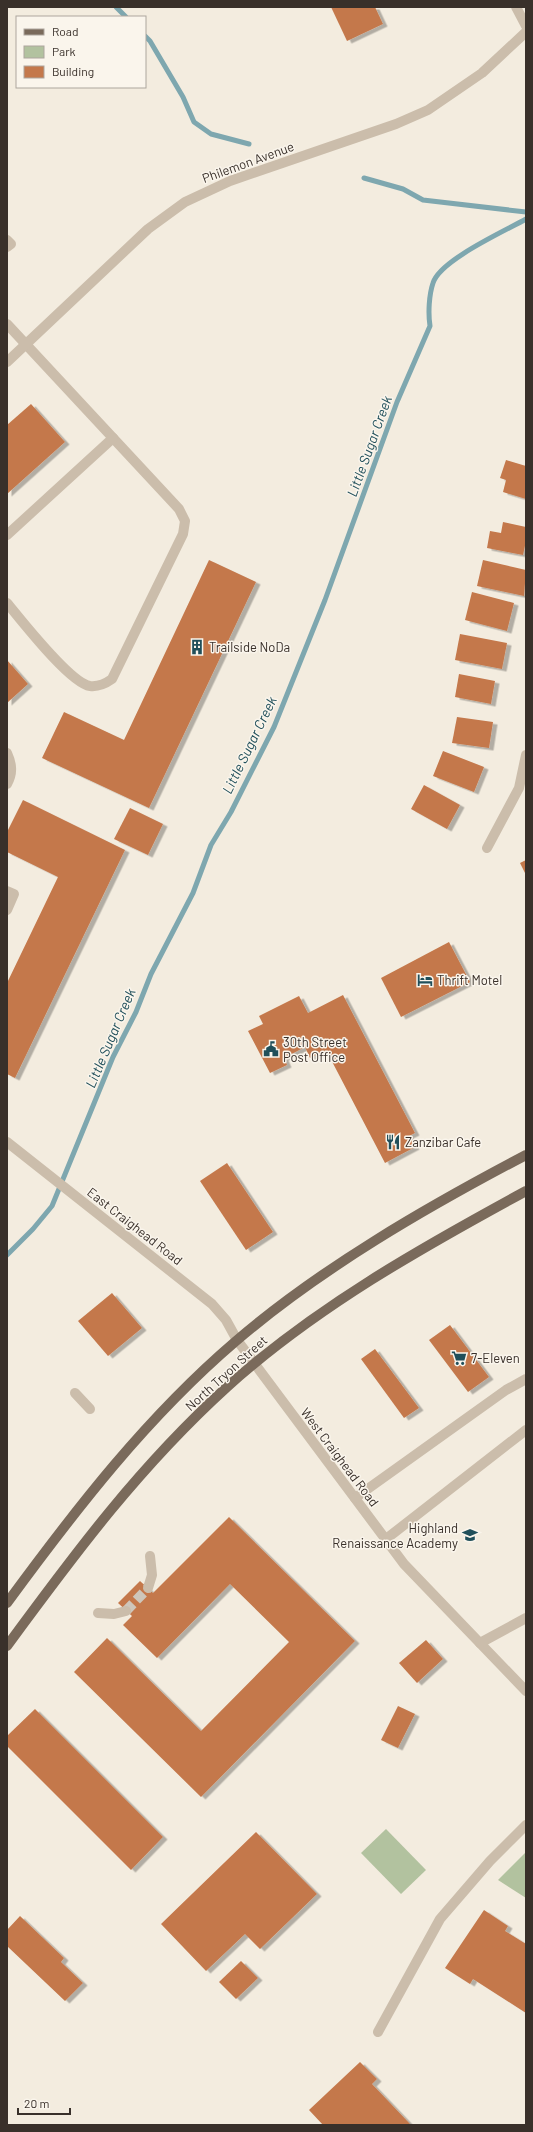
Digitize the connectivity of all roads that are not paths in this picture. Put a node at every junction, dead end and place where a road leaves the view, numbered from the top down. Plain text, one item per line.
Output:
1 (516, 7) edge
2 (526, 26) edge
3 (526, 32) edge
4 (7, 240) edge
5 (7, 247) edge
6 (7, 324) edge
7 (26, 345) junction
8 (7, 362) edge
9 (113, 438) junction
10 (7, 535) edge
11 (7, 603) edge
12 (7, 753) edge
13 (526, 755) edge
14 (7, 784) edge
15 (523, 788) edge
16 (487, 848) dead end
17 (7, 891) edge
18 (7, 910) edge
19 (7, 1142) edge
20 (526, 1155) edge
21 (526, 1191) edge
22 (237, 1340) junction
23 (255, 1364) junction
24 (526, 1379) edge
25 (75, 1392) dead end
26 (90, 1409) dead end
27 (525, 1434) edge
28 (355, 1498) junction
29 (386, 1539) junction
30 (150, 1556) dead end
31 (148, 1588) tunnel mouth
32 (7, 1602) edge
33 (126, 1611) tunnel mouth
34 (98, 1613) dead end
35 (526, 1618) edge
36 (480, 1643) junction
37 (7, 1646) edge
38 (526, 1691) edge
39 (526, 1826) edge
40 (378, 2032) dead end

1 - 2 street
3 - 7 street, Philemon Avenue
4 - 5 street
6 - 7 street
7 - 8 street, Philemon Avenue
7 - 9 street
9 - 10 street
9 - 11 street
12 - 14 street
13 - 15 street
15 - 16 street
17 - 18 street
19 - 22 street, East Craighead Road
20 - 22 main road, North Tryon Street
21 - 23 main road, North Tryon Street
22 - 23 street, West Craighead Road
22 - 32 main road, North Tryon Street
23 - 28 street, West Craighead Road
23 - 37 main road, North Tryon Street
24 - 28 street
25 - 26 street
27 - 29 street
28 - 29 street, West Craighead Road
29 - 36 street, West Craighead Road
30 - 31 street
33 - 34 street
35 - 36 street
36 - 38 street, West Craighead Road
39 - 40 street

